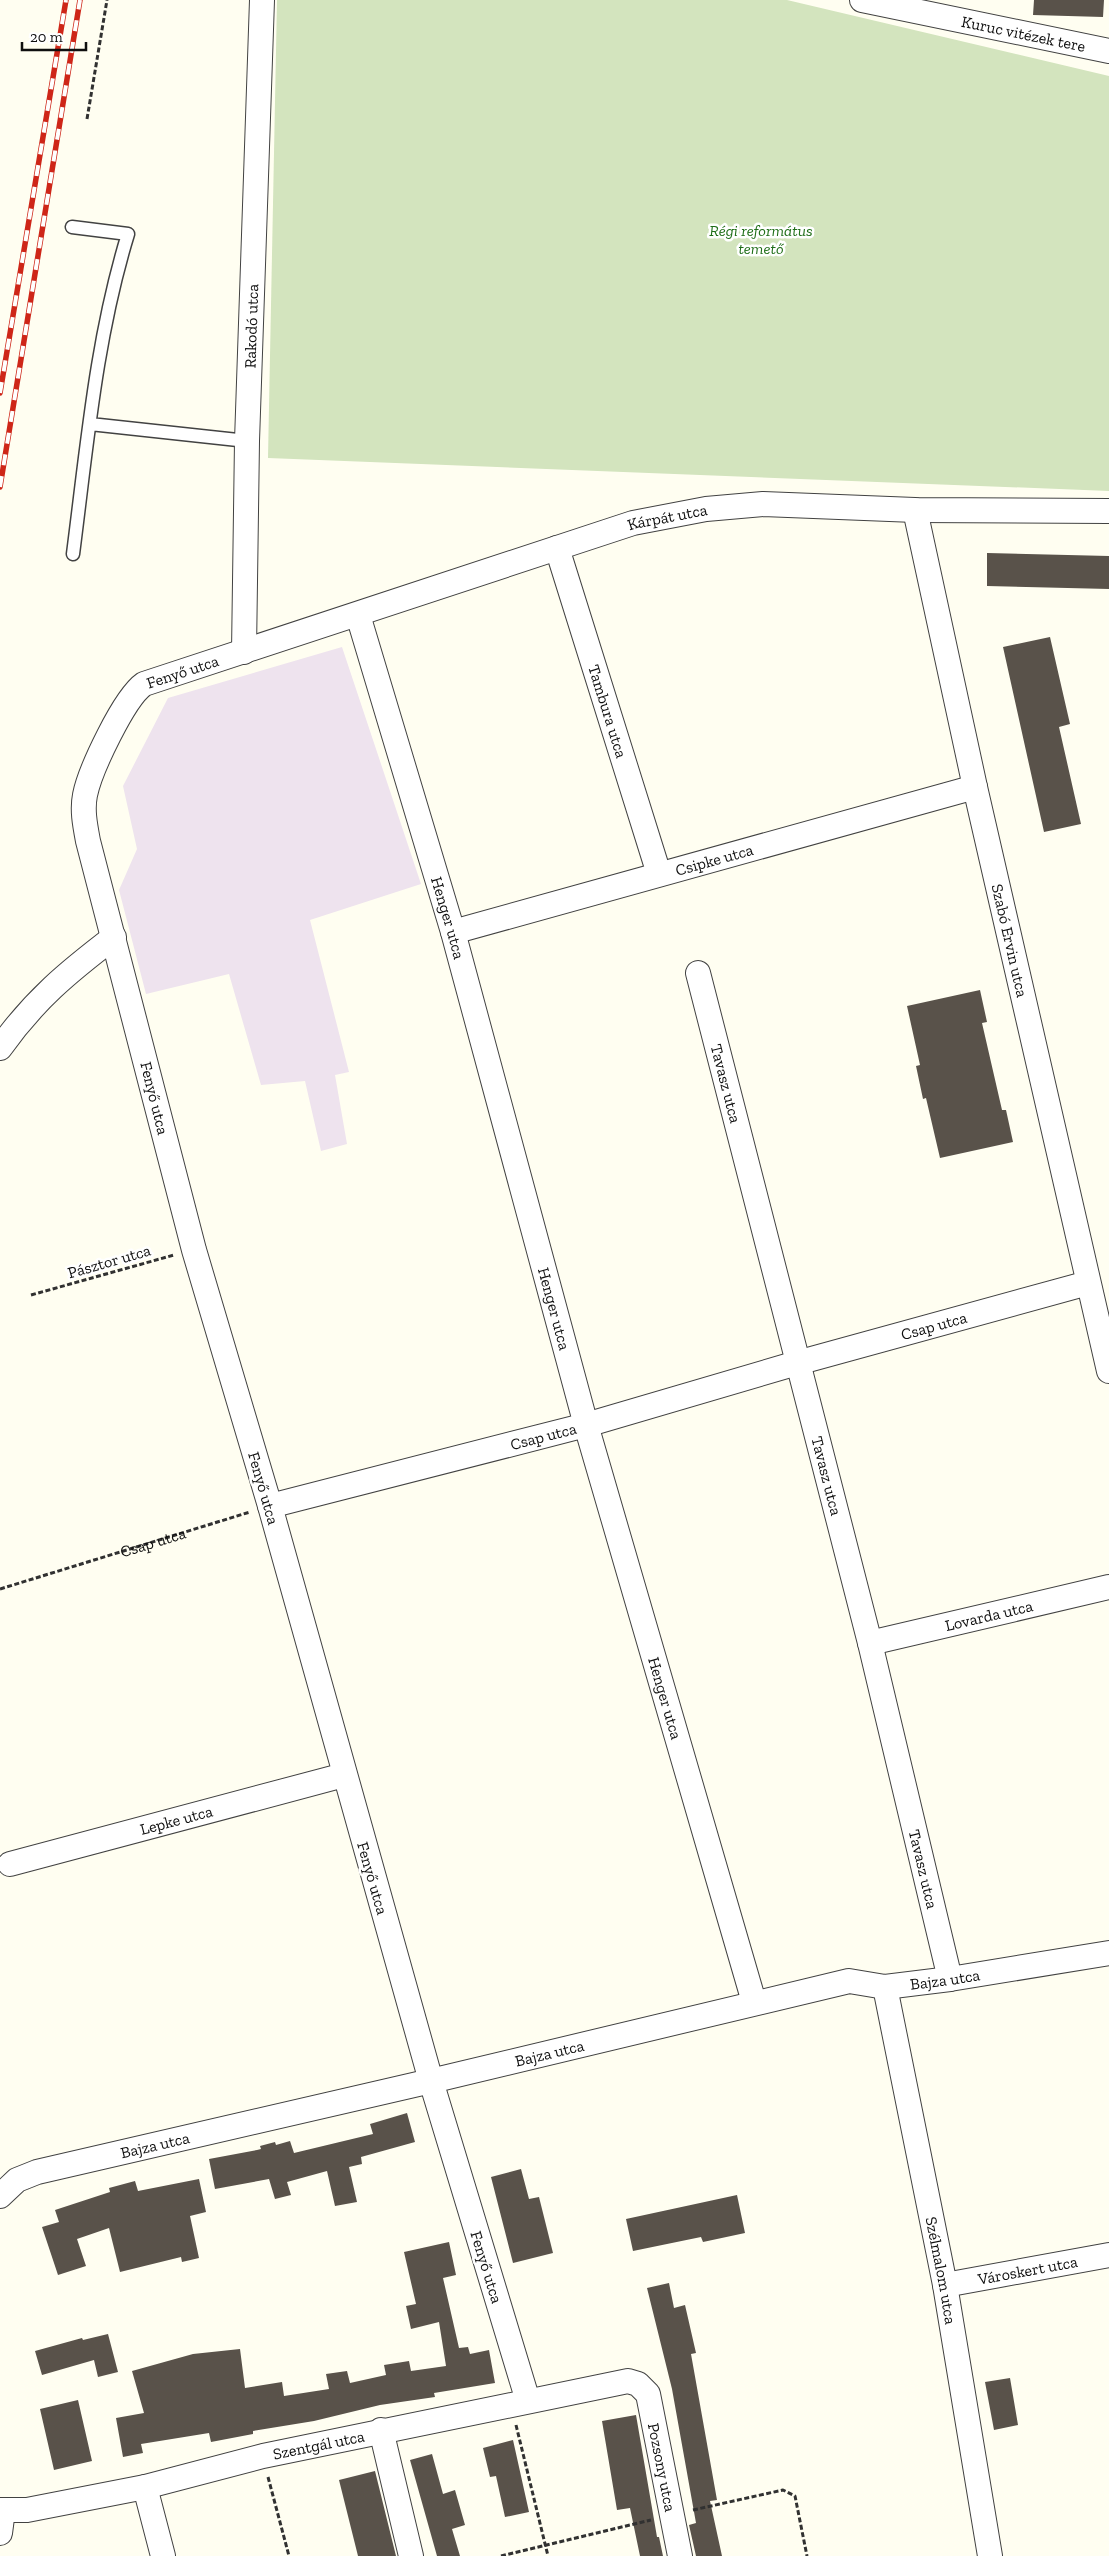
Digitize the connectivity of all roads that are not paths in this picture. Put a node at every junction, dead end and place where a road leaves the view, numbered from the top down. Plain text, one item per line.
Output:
1 (262, 0) edge
2 (862, 0) edge
3 (938, 8) edge
4 (1109, 51) edge
5 (72, 227) dead end
6 (90, 424) junction
7 (247, 441) junction
8 (915, 510) junction
9 (1109, 511) edge
10 (557, 548) junction
11 (73, 554) dead end
12 (358, 614) junction
13 (244, 652) junction
14 (976, 786) junction
15 (659, 874) junction
16 (453, 932) junction
17 (114, 937) junction
18 (698, 974) dead end
19 (0, 1048) edge
20 (1088, 1283) junction
21 (797, 1363) junction
22 (1109, 1371) edge
23 (586, 1425) junction
24 (270, 1506) junction
25 (1109, 1587) edge
26 (870, 1643) junction
27 (344, 1775) junction
28 (10, 1864) dead end
29 (1109, 1953) edge
30 (950, 1979) junction
31 (885, 1987) junction
32 (754, 2002) junction
33 (431, 2081) junction
34 (0, 2196) edge
35 (1109, 2255) edge
36 (944, 2285) junction
37 (638, 2384) joint
38 (519, 2402) junction
39 (381, 2430) junction
40 (145, 2487) junction
41 (1, 2518) edge
42 (163, 2556) edge
43 (411, 2556) edge
44 (680, 2556) edge
45 (990, 2556) edge

1 - 7 street, Rakodó utca
2 - 3 street, Kuruc vitézek tere
3 - 4 street, Kuruc vitézek tere
5 - 6 lane
6 - 7 lane
6 - 11 lane
7 - 13 street, Rakodó utca
8 - 9 street, Kárpát utca
8 - 10 street, Kárpát utca
8 - 14 street, Szabó Ervin utca
10 - 12 street, Kárpát utca
10 - 15 street, Tambura utca
12 - 13 street, Kárpát utca
12 - 16 street, Henger utca
13 - 17 street, Fenyő utca
14 - 15 street, Csipke utca
14 - 20 street, Szabó Ervin utca
15 - 16 street, Csipke utca
16 - 23 street, Henger utca
17 - 19 street
17 - 24 street, Fenyő utca
18 - 21 street, Tavasz utca
20 - 21 street, Csap utca
20 - 22 street, Szabó Ervin utca
21 - 23 street, Csap utca
21 - 26 street, Tavasz utca
23 - 24 street, Csap utca
23 - 32 street, Henger utca
24 - 27 street, Fenyő utca
25 - 26 street, Lovarda utca
26 - 30 street, Tavasz utca
27 - 28 street, Lepke utca
27 - 33 street, Fenyő utca
29 - 30 street, Bajza utca
30 - 31 street, Bajza utca
31 - 32 street, Bajza utca
31 - 36 street, Szélmalom utca
32 - 33 street, Bajza utca
33 - 34 street, Bajza utca
33 - 38 street, Fenyő utca
35 - 36 street, Városkert utca
36 - 45 street, Szélmalom utca
37 - 38 street, Szentgál utca
37 - 44 street, Pozsony utca
38 - 39 street, Szentgál utca
39 - 40 street, Szentgál utca
39 - 43 street
40 - 41 street, Szentgál utca
40 - 42 street

